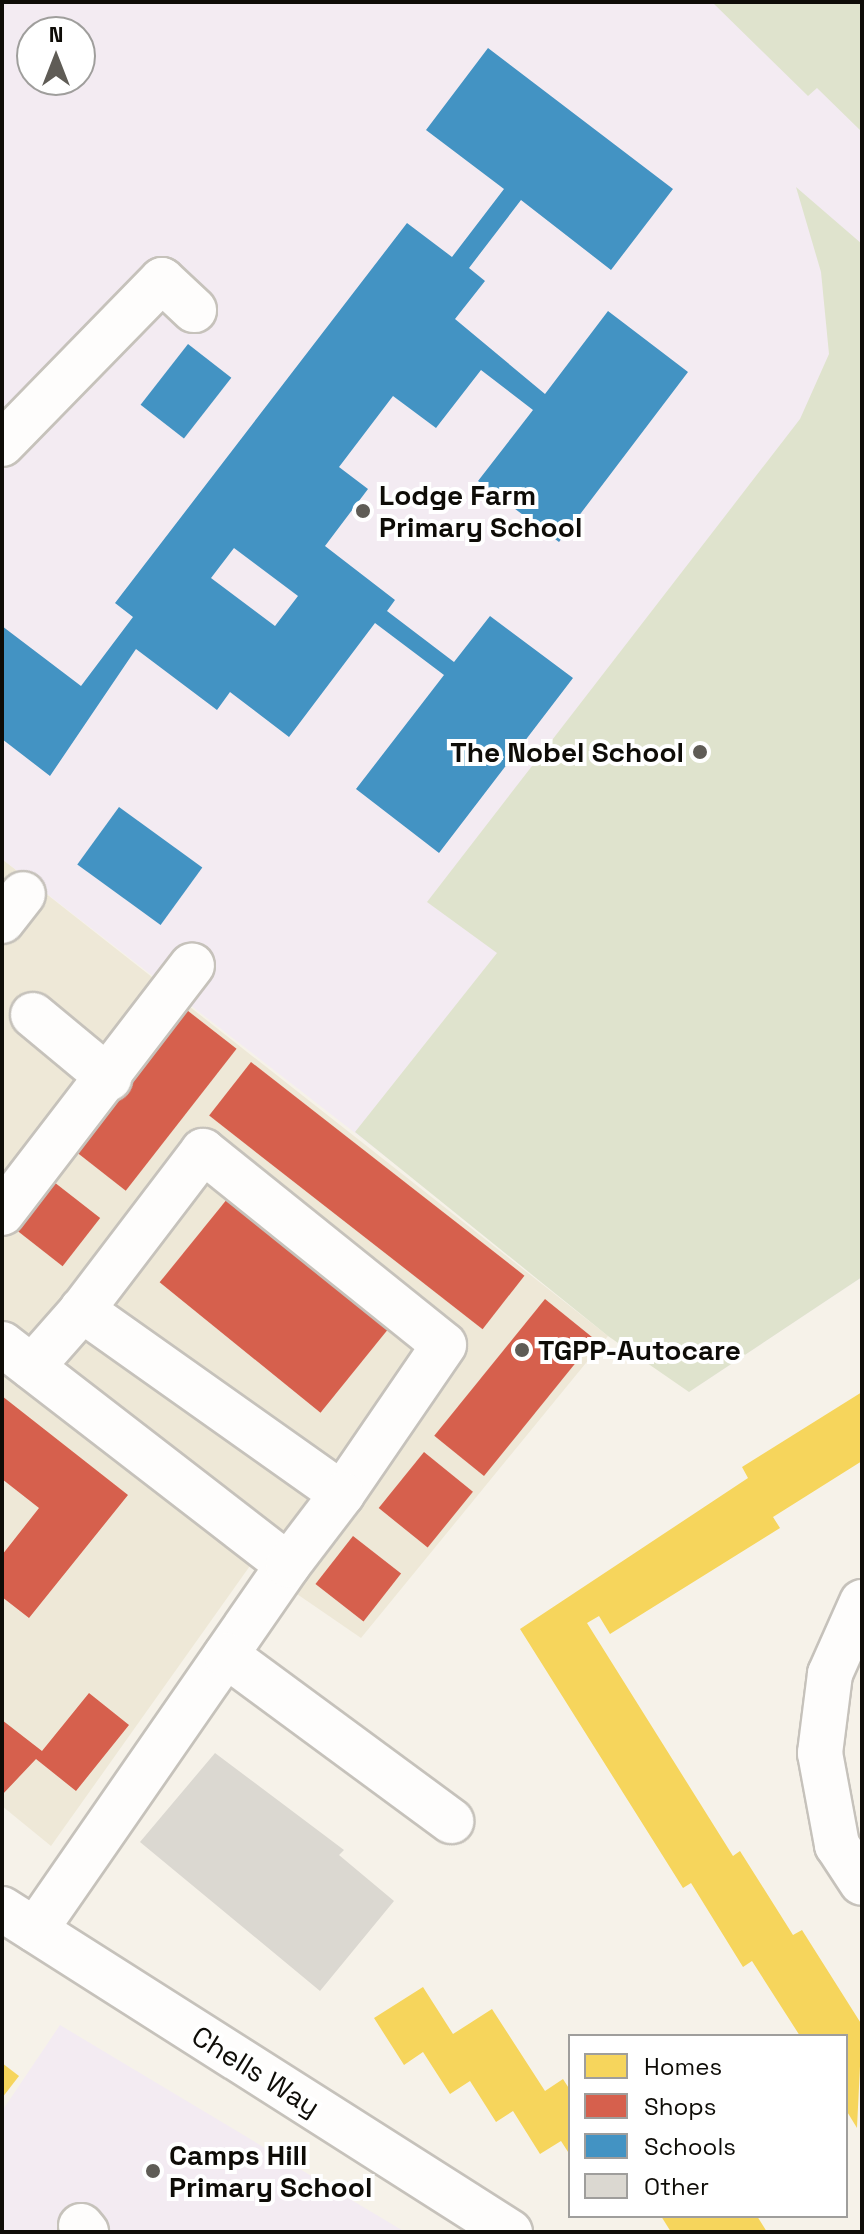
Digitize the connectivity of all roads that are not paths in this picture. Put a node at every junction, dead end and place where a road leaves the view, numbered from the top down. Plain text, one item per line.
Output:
1 (194, 310) dead end
2 (2, 444) edge
3 (192, 965) dead end
4 (33, 1015) dead end
5 (109, 1078) junction
6 (2, 1213) edge
7 (82, 1310) junction
8 (17, 1356) edge
9 (342, 1494) junction
10 (288, 1565) junction
11 (862, 1602) edge
12 (226, 1655) junction
13 (451, 1821) dead end
14 (862, 1883) edge
15 (19, 1920) edge
16 (498, 2229) edge

1 - 2 street
3 - 5 street
4 - 5 street
5 - 6 street
7 - 8 street
7 - 9 street
7 - 9 street
8 - 10 street
9 - 10 street
10 - 12 street
11 - 14 street
12 - 13 street
12 - 15 street
15 - 16 street, Chells Way

